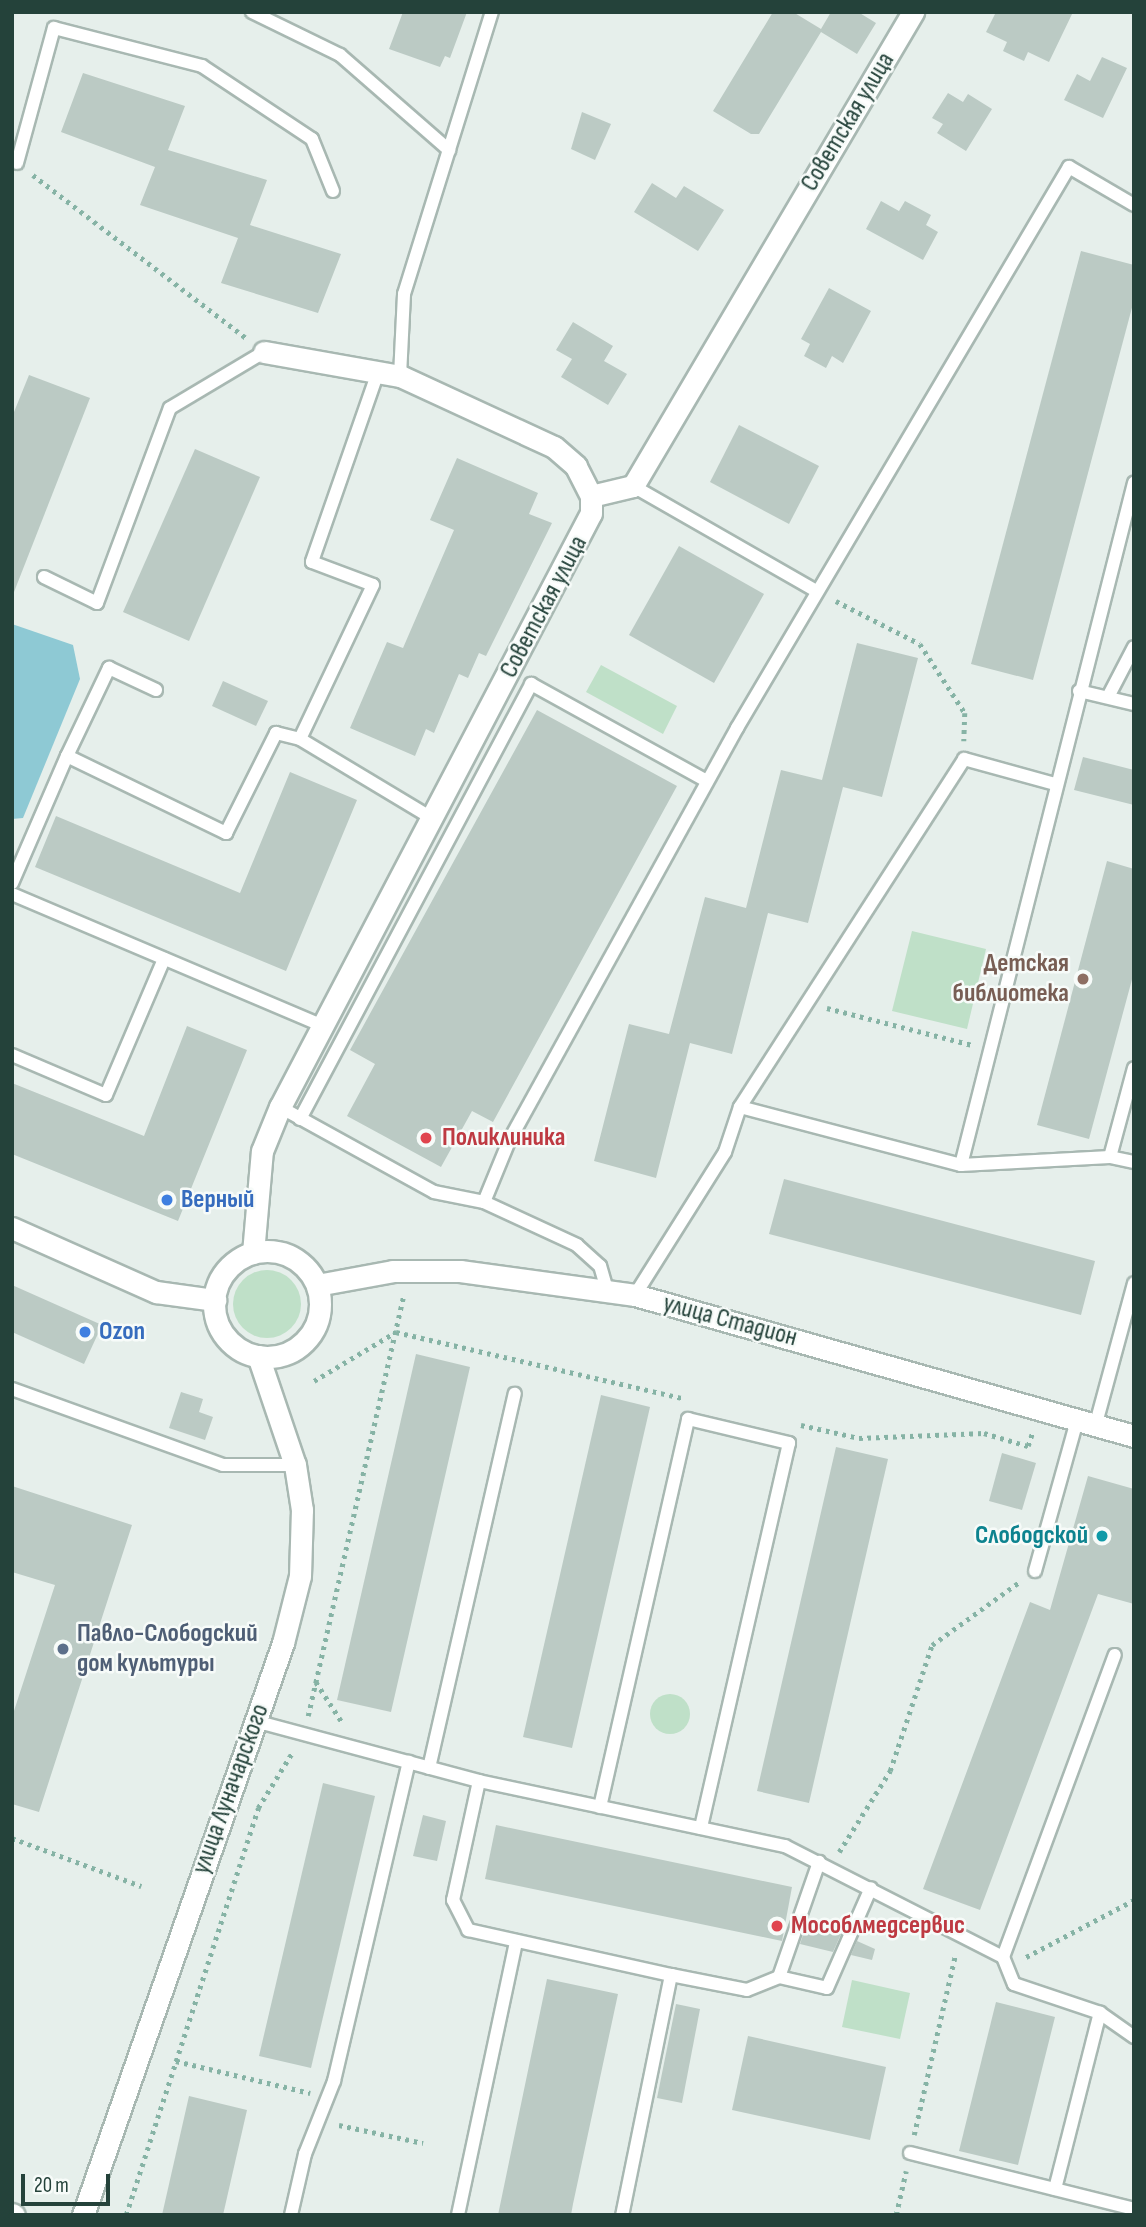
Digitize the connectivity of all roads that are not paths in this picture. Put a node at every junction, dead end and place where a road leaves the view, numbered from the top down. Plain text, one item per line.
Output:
1 (252, 12) edge
2 (492, 12) edge
3 (913, 12) edge
4 (449, 150) junction
5 (17, 163) road end
6 (333, 191) dead end
7 (1134, 205) edge
8 (264, 352) joint
9 (379, 372) junction
10 (400, 376) junction
11 (1134, 483) edge
12 (633, 486) junction
13 (591, 496) junction
14 (44, 578) dead end
15 (816, 591) junction
16 (1134, 647) edge
17 (156, 690) dead end
18 (1079, 691) junction
19 (1108, 698) junction
20 (1134, 704) edge
21 (300, 739) junction
22 (67, 756) junction
23 (707, 781) junction
24 (1055, 784) junction
25 (433, 819) junction
26 (12, 884) edge
27 (12, 894) edge
28 (164, 958) junction
29 (323, 1026) junction
30 (12, 1055) edge
31 (1134, 1068) edge
32 (280, 1107) junction
33 (740, 1107) junction
34 (300, 1119) junction
35 (1110, 1157) junction
36 (1134, 1162) edge
37 (961, 1166) junction
38 (484, 1202) junction
39 (12, 1228) edge
40 (253, 1253) junction
41 (1134, 1283) edge
42 (317, 1285) junction
43 (607, 1290) junction
44 (635, 1295) junction
45 (215, 1300) junction
46 (258, 1356) junction
47 (12, 1389) edge
48 (514, 1394) dead end
49 (1086, 1424) junction
50 (1134, 1436) edge
51 (295, 1465) junction
52 (1035, 1571) road end
53 (1115, 1655) dead end
54 (255, 1721) junction
55 (409, 1762) junction
56 (429, 1768) junction
57 (479, 1781) junction
58 (600, 1807) junction
59 (701, 1828) junction
60 (824, 1865) junction
61 (871, 1888) junction
62 (516, 1941) junction
63 (1005, 1962) junction
64 (671, 1975) junction
65 (779, 1977) junction
66 (1100, 2012) junction
67 (1134, 2037) edge
68 (910, 2153) road end
69 (1055, 2189) junction
70 (1134, 2209) edge
71 (83, 2215) edge
72 (291, 2215) edge
73 (458, 2215) edge
74 (622, 2215) edge

1 - 4 lane
2 - 4 lane
3 - 12 street, Советская улица
4 - 10 lane
5 - 6 lane
7 - 15 lane
8 - 9 street
8 - 14 lane
9 - 10 street
9 - 21 lane
10 - 13 street
11 - 18 lane
12 - 13 street
12 - 15 lane
13 - 25 street, Советская улица
15 - 23 lane
16 - 19 lane
17 - 22 lane
18 - 19 lane
18 - 24 lane
19 - 20 lane
21 - 22 lane
21 - 25 lane
22 - 26 lane
23 - 34 lane
23 - 38 lane
24 - 33 lane
24 - 37 lane
25 - 29 street, Советская улица
27 - 28 lane
28 - 29 lane
28 - 30 lane
29 - 32 street, Советская улица
31 - 35 lane
32 - 34 lane
32 - 40 street, Советская улица
33 - 37 lane
33 - 44 lane
34 - 38 lane
35 - 36 lane
35 - 37 lane
38 - 43 lane
39 - 45 street
40 - 42 street
40 - 45 street
41 - 49 lane
42 - 43 street, улица Стадион
42 - 46 street
43 - 44 street, улица Стадион
44 - 49 street, улица Стадион
45 - 46 street
46 - 51 street, улица Луначарского
47 - 51 lane
48 - 56 lane
49 - 50 street, улица Стадион
49 - 52 lane
51 - 54 street, улица Луначарского
53 - 63 lane
54 - 55 lane
54 - 71 street, улица Луначарского
55 - 56 lane
55 - 72 lane
56 - 57 lane
57 - 58 lane
57 - 62 lane
58 - 59 lane
58 - 59 lane
59 - 60 lane
60 - 61 lane
60 - 65 lane
61 - 63 lane
61 - 65 lane
62 - 64 lane
62 - 73 lane
63 - 66 lane
64 - 65 lane
64 - 74 lane
66 - 67 lane
66 - 69 lane
68 - 69 lane
69 - 70 lane

